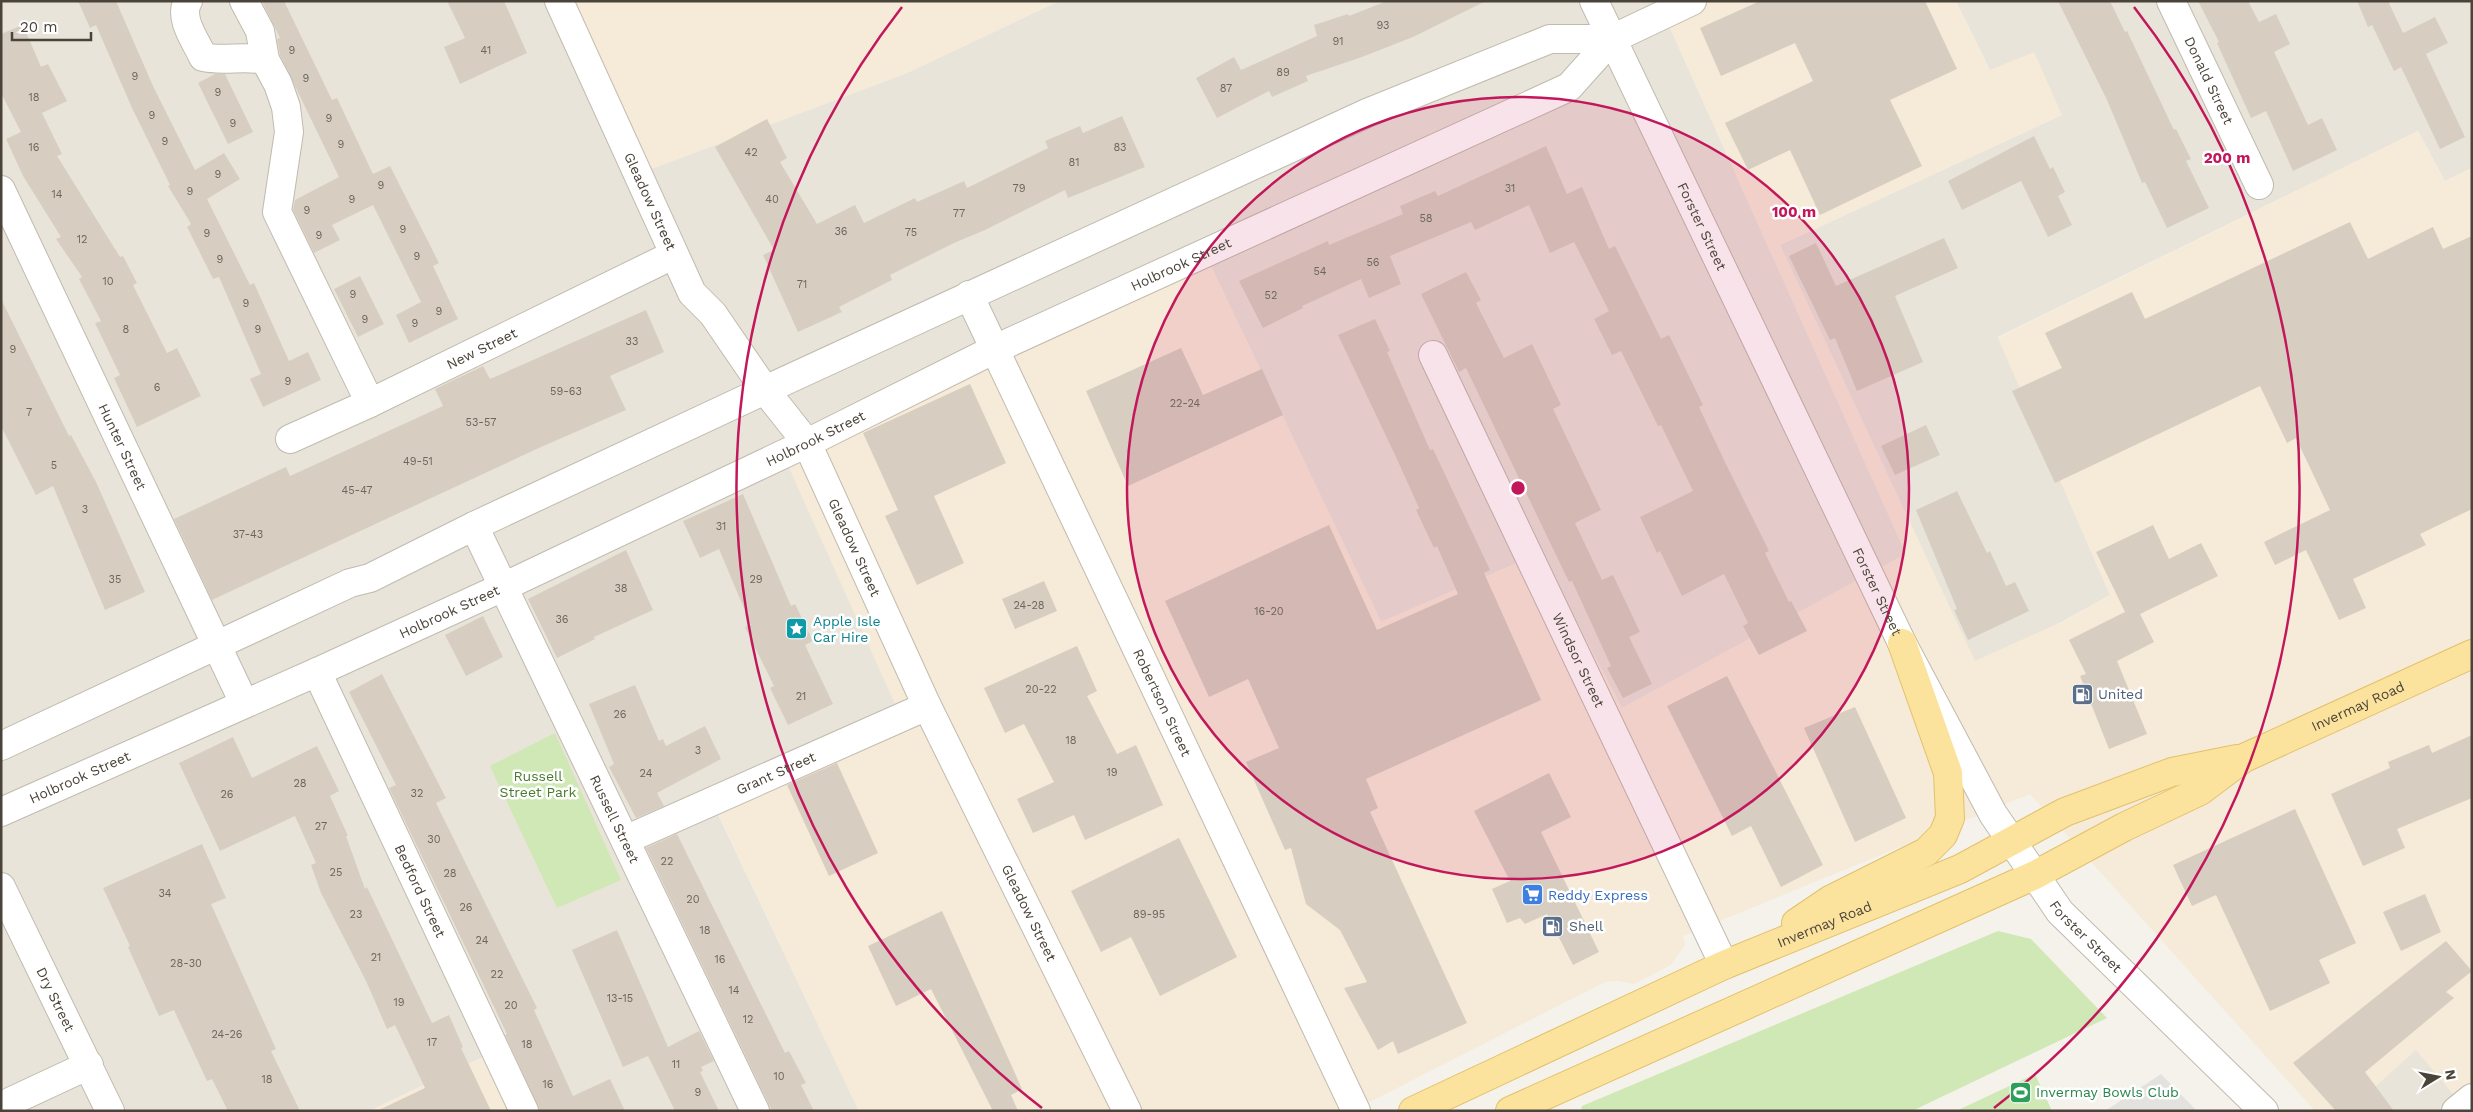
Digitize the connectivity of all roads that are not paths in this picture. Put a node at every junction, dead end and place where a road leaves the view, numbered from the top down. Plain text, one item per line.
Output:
1 (188, 1) edge
2 (244, 1) edge
3 (559, 1) edge
4 (1594, 1) edge
5 (1692, 1) edge
6 (2171, 1) edge
7 (1612, 39) junction
8 (265, 60) junction
9 (2259, 185) dead end
10 (1, 190) edge
11 (673, 255) junction
12 (969, 295) junction
13 (995, 349) junction
14 (1433, 355) dead end
15 (765, 390) junction
16 (370, 403) junction
17 (290, 438) dead end
18 (807, 443) junction
19 (474, 526) junction
20 (502, 587) junction
21 (1902, 643) junction
22 (216, 644) junction
23 (2472, 654) edge
24 (317, 672) junction
25 (244, 703) junction
26 (927, 706) junction
27 (1, 746) edge
28 (2244, 758) junction
29 (1, 812) edge
30 (625, 840) junction
31 (2012, 842) junction
32 (2035, 875) junction
33 (1, 887) edge
34 (10, 928) edge
35 (1752, 954) junction
36 (1724, 965) junction
37 (89, 1065) junction
38 (2472, 1098) edge
39 (1, 1106) edge
40 (110, 1111) edge
41 (524, 1111) edge
42 (755, 1111) edge
43 (1127, 1111) edge
44 (1356, 1111) edge
45 (1413, 1111) edge
46 (1510, 1111) edge
47 (2264, 1111) edge
48 (2456, 1111) edge

1 - 8 street
2 - 8 street
3 - 11 street, Gleadow Street
4 - 7 street, Forster Street
5 - 7 street, Holbrook Street
6 - 9 street, Donald Street
7 - 12 street, Holbrook Street
7 - 13 street, Holbrook Street
7 - 21 street, Forster Street
8 - 16 street
10 - 22 street, Hunter Street
11 - 15 street, Gleadow Street
11 - 16 street, New Street
12 - 13 street, Robertson Street
12 - 15 street, Holbrook Street
13 - 18 street, Holbrook Street
13 - 44 street, Robertson Street
14 - 36 street, Windsor Street
15 - 18 street, Gleadow Street
15 - 19 street, Holbrook Street
16 - 17 street, New Street
18 - 20 street, Holbrook Street
18 - 26 street, Gleadow Street
19 - 20 street, Russell Street
19 - 22 street, Holbrook Street
20 - 24 street, Holbrook Street
20 - 30 street, Russell Street
21 - 31 street, Forster Street
21 - 35 main road
22 - 25 street, Hunter Street
22 - 27 street, Holbrook Street
23 - 28 main road, Invermay Road
24 - 25 street, Holbrook Street
24 - 41 street, Bedford Street
25 - 29 street, Holbrook Street
26 - 30 street, Grant Street
26 - 43 street, Gleadow Street
28 - 31 main road, Invermay Road
28 - 32 main road, Invermay Road
30 - 42 street, Russell Street
31 - 32 street, Forster Street
31 - 35 main road, Invermay Road
32 - 46 main road, Invermay Road
32 - 47 street, Forster Street
33 - 34 street, Dry Street
34 - 37 street, Dry Street
35 - 36 main road, Invermay Road
36 - 45 main road, Invermay Road
37 - 39 street
37 - 40 street, Dry Street
38 - 48 street

